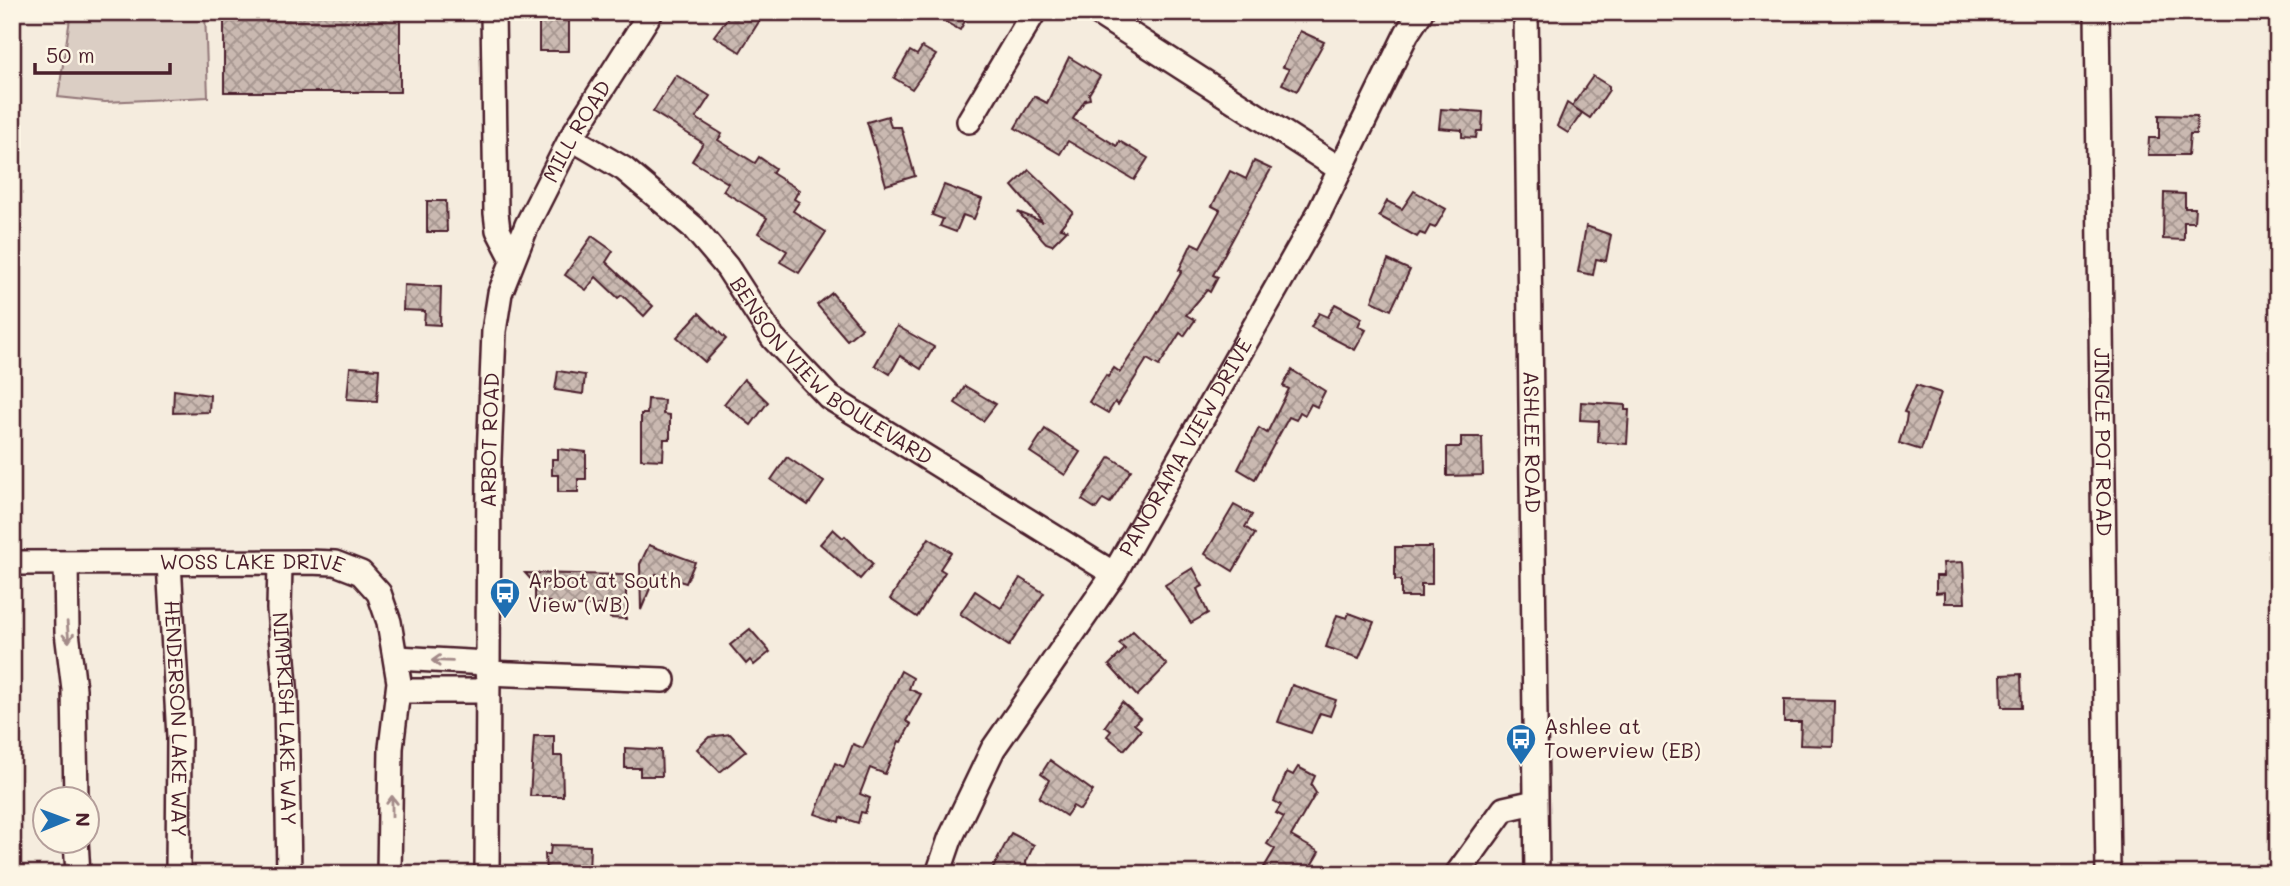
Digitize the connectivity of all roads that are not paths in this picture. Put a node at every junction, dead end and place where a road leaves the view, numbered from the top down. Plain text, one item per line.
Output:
1 (493, 12) edge
2 (651, 12) edge
3 (1034, 12) edge
4 (1096, 12) edge
5 (1421, 12) edge
6 (1526, 12) edge
7 (2097, 12) edge
8 (969, 121) dead end
9 (571, 138) junction
10 (1340, 169) junction
11 (512, 257) junction
12 (12, 563) edge
13 (169, 563) junction
14 (280, 563) junction
15 (66, 564) junction
16 (1114, 574) junction
17 (397, 658) junction
18 (487, 676) junction
19 (663, 680) dead end
20 (399, 691) junction
21 (76, 784) edge
22 (1535, 802) junction
23 (77, 854) edge
24 (78, 874) edge
25 (177, 874) edge
26 (289, 874) edge
27 (389, 874) edge
28 (487, 874) edge
29 (938, 874) edge
30 (1457, 874) edge
31 (1536, 874) edge
32 (2108, 874) edge

1 - 11 street
2 - 9 street, MILL ROAD
3 - 8 street
4 - 10 street
5 - 10 street, PANORAMA VIEW DRIVE
6 - 22 street, ASHLEE ROAD
7 - 32 street, JINGLE POT ROAD
9 - 11 street, MILL ROAD
9 - 16 street, BENSON VIEW BOULEVARD
10 - 16 street, PANORAMA VIEW DRIVE
11 - 18 street, ARBOT ROAD
12 - 15 street, WOSS LAKE DRIVE
13 - 14 street, WOSS LAKE DRIVE
13 - 15 street, WOSS LAKE DRIVE
13 - 25 street, HENDERSON LAKE WAY
14 - 17 street, WOSS LAKE DRIVE
14 - 26 street, NIMPKISH LAKE WAY
15 -> 21 street
16 - 29 street, PANORAMA VIEW DRIVE
18 -> 17 street
17 - 20 street, WOSS LAKE DRIVE
18 - 19 street
18 - 20 street
18 - 28 street, ARBOT ROAD
27 -> 20 street
22 - 30 street
22 - 31 street, ASHLEE ROAD
23 - 24 street

